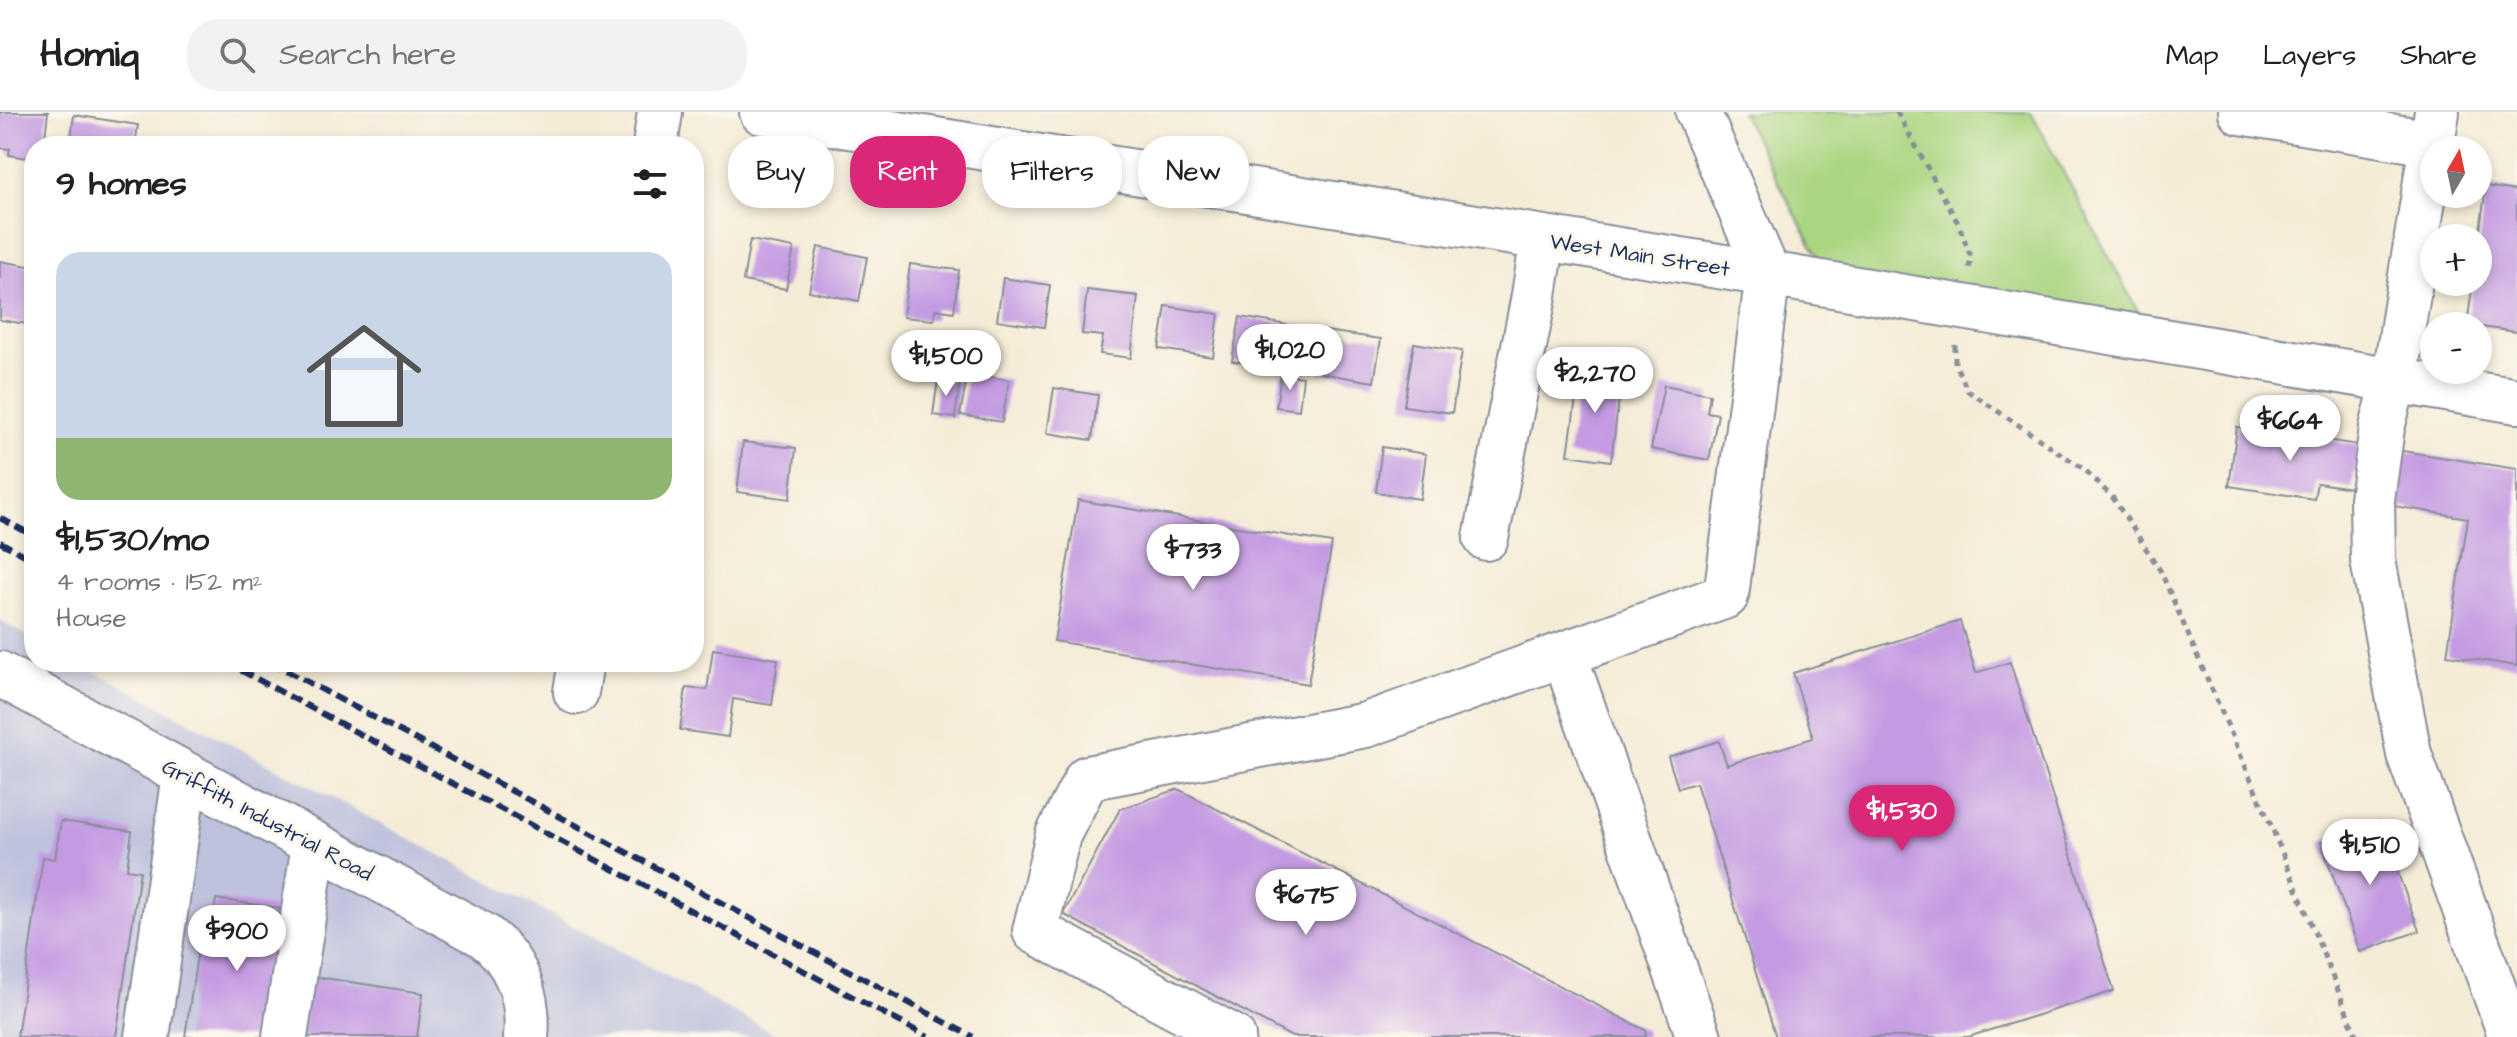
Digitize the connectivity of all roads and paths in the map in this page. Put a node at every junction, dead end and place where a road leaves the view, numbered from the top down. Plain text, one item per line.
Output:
1 (660, 112) edge
2 (762, 112) edge
3 (1698, 112) edge
4 (1897, 112) edge
5 (2241, 112) edge
6 (2328, 119) edge
7 (2435, 128) edge
8 (656, 136) edge
9 (1543, 239) junction
10 (1971, 257) dead end
11 (1768, 274) junction
12 (1954, 350) dead end
13 (2394, 382) junction
14 (2517, 401) edge
15 (1486, 538) dead end
16 (1564, 654) junction
17 (0, 674) edge
18 (185, 775) junction
19 (314, 844) junction
20 (147, 1037) edge
21 (285, 1037) edge
22 (526, 1037) edge
23 (1233, 1037) edge
24 (1699, 1037) edge
25 (2357, 1037) edge
26 (2511, 1037) edge

1 - 8 street
2 - 9 street, West Main Street
3 - 11 street
4 - 10 path
5 - 6 street
6 - 7 street
7 - 13 street
9 - 11 street, West Main Street
9 - 15 street
11 - 13 street, West Main Street
11 - 16 street
12 - 25 path
13 - 14 street, West Main Street
13 - 26 street
16 - 23 street
16 - 24 street
17 - 18 street, Griffith Industrial Road
18 - 19 street, Griffith Industrial Road
18 - 20 street
19 - 21 street
19 - 22 street, Griffith Industrial Road

